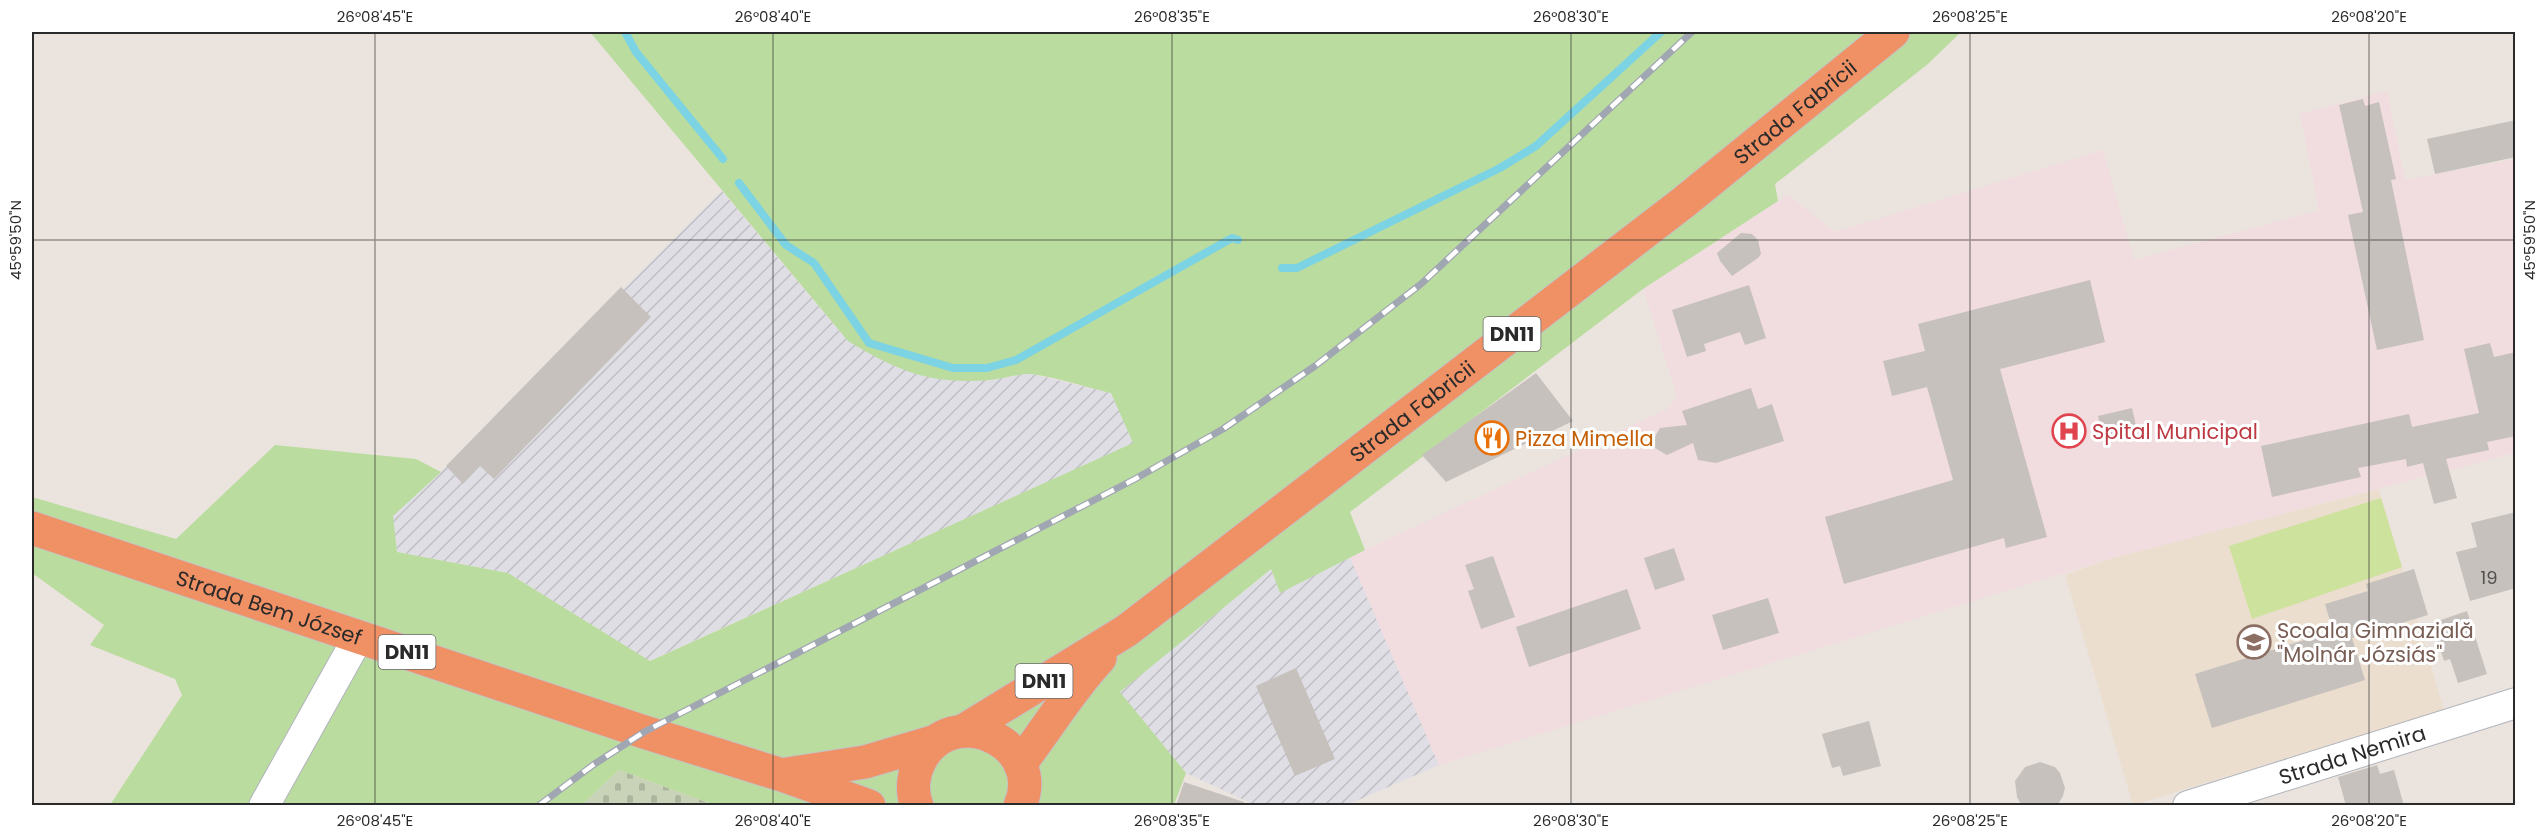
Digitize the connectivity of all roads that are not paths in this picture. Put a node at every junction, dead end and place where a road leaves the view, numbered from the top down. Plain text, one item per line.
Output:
1 (1893, 32) edge
2 (32, 528) edge
3 (1126, 631) junction
4 (359, 636) junction
5 (2516, 703) edge
6 (949, 736) junction
7 (1020, 764) junction
8 (782, 775) junction
9 (264, 806) edge
10 (869, 806) edge
11 (917, 806) edge
12 (1020, 806) edge
13 (2188, 806) edge

1 - 3 highway, Strada Fabricii / DN11
2 - 4 highway, Strada Bem József / DN11
3 - 6 highway, Strada Fabricii / DN11
3 - 7 highway, Strada Fabricii / DN11
4 - 8 highway, Strada Bem József / DN11
4 - 9 street
5 - 13 street, Strada Nemira
6 - 7 highway, DN11
6 - 8 highway, Strada Bem József / DN11
6 - 11 highway, DN11
7 - 12 highway
8 - 10 highway, Strada Bem József / DN11

